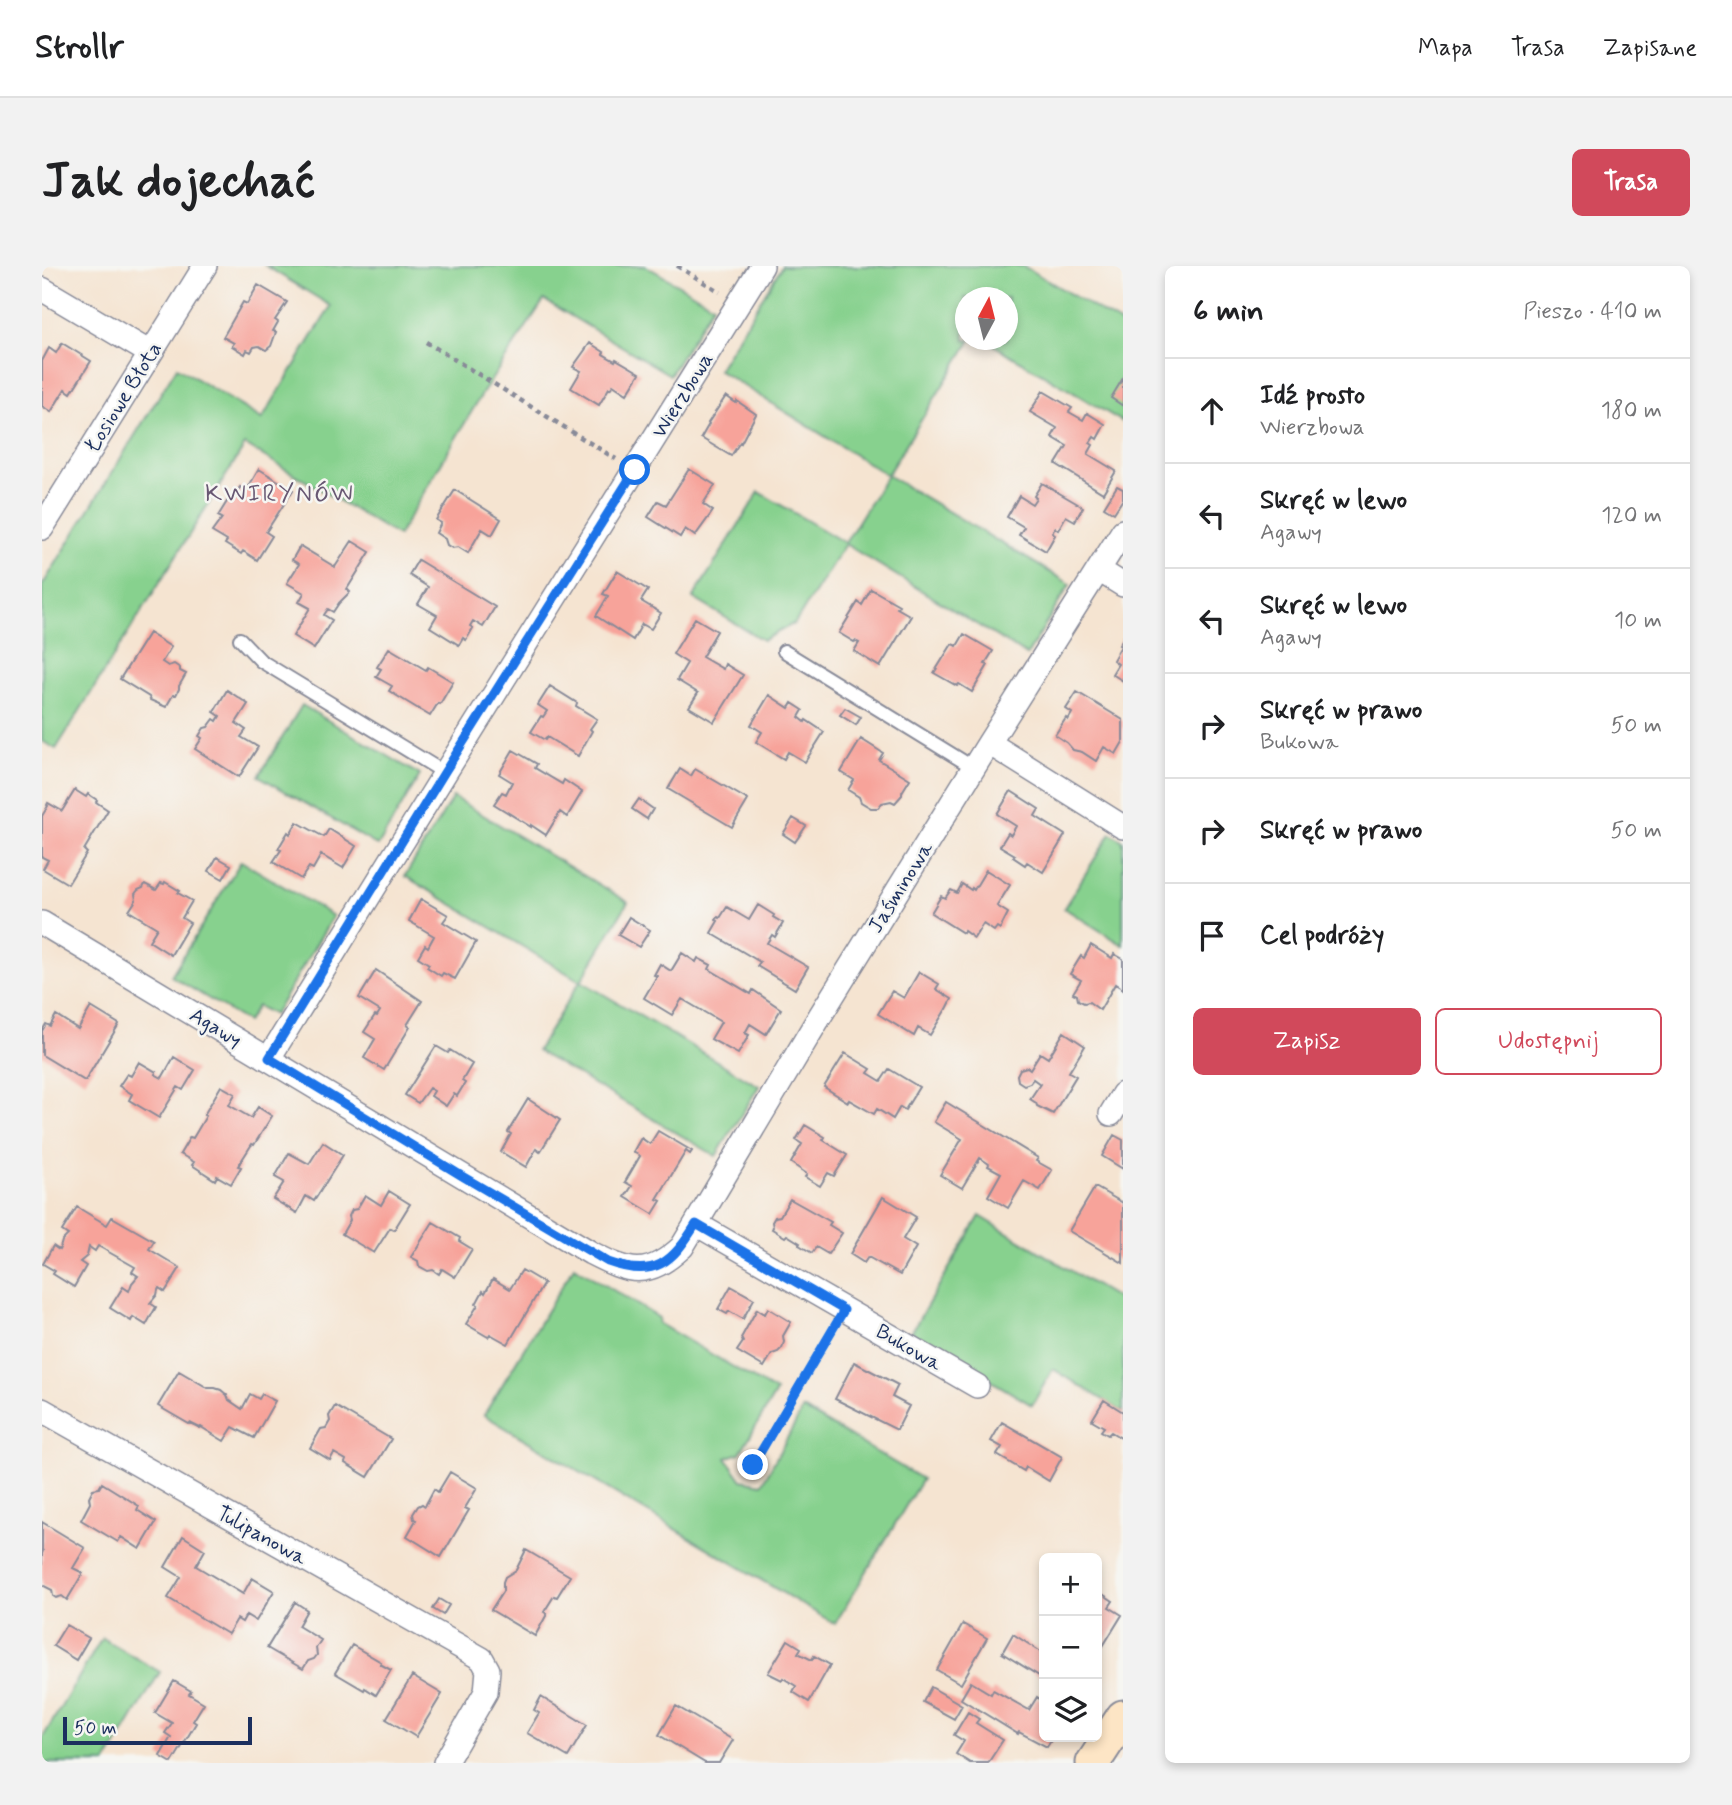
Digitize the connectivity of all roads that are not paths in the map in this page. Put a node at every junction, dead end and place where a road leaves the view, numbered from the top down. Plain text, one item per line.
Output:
1 (205, 266) edge
2 (762, 266) edge
3 (42, 289) edge
4 (150, 353) junction
5 (42, 528) edge
6 (1123, 531) edge
7 (1099, 570) junction
8 (1123, 585) edge
9 (240, 639) dead end
10 (784, 652) dead end
11 (989, 743) junction
12 (974, 768) junction
13 (444, 773) junction
14 (1123, 827) edge
15 (42, 923) edge
16 (269, 1058) junction
17 (1123, 1094) edge
18 (1111, 1114) dead end
19 (696, 1224) junction
20 (682, 1247) joint
21 (976, 1385) dead end
22 (45, 1419) edge
23 (1123, 1717) edge
24 (445, 1763) edge
25 (1093, 1763) edge

1 - 4 street, Łosiowe Błota
2 - 13 street, Wierzbowa
3 - 4 street
4 - 5 street, Łosiowe Błota
6 - 7 street, Jaśminowa
7 - 8 street
7 - 11 street, Jaśminowa
9 - 13 lane
10 - 12 lane
11 - 12 street, Jaśminowa
11 - 14 street
12 - 19 street, Jaśminowa
13 - 16 street, Wierzbowa
15 - 16 street, Agawy
16 - 20 street, Agawy
17 - 18 street
19 - 20 street, Jaśminowa
19 - 21 street, Bukowa
22 - 24 street, Tulipanowa
23 - 25 main road

